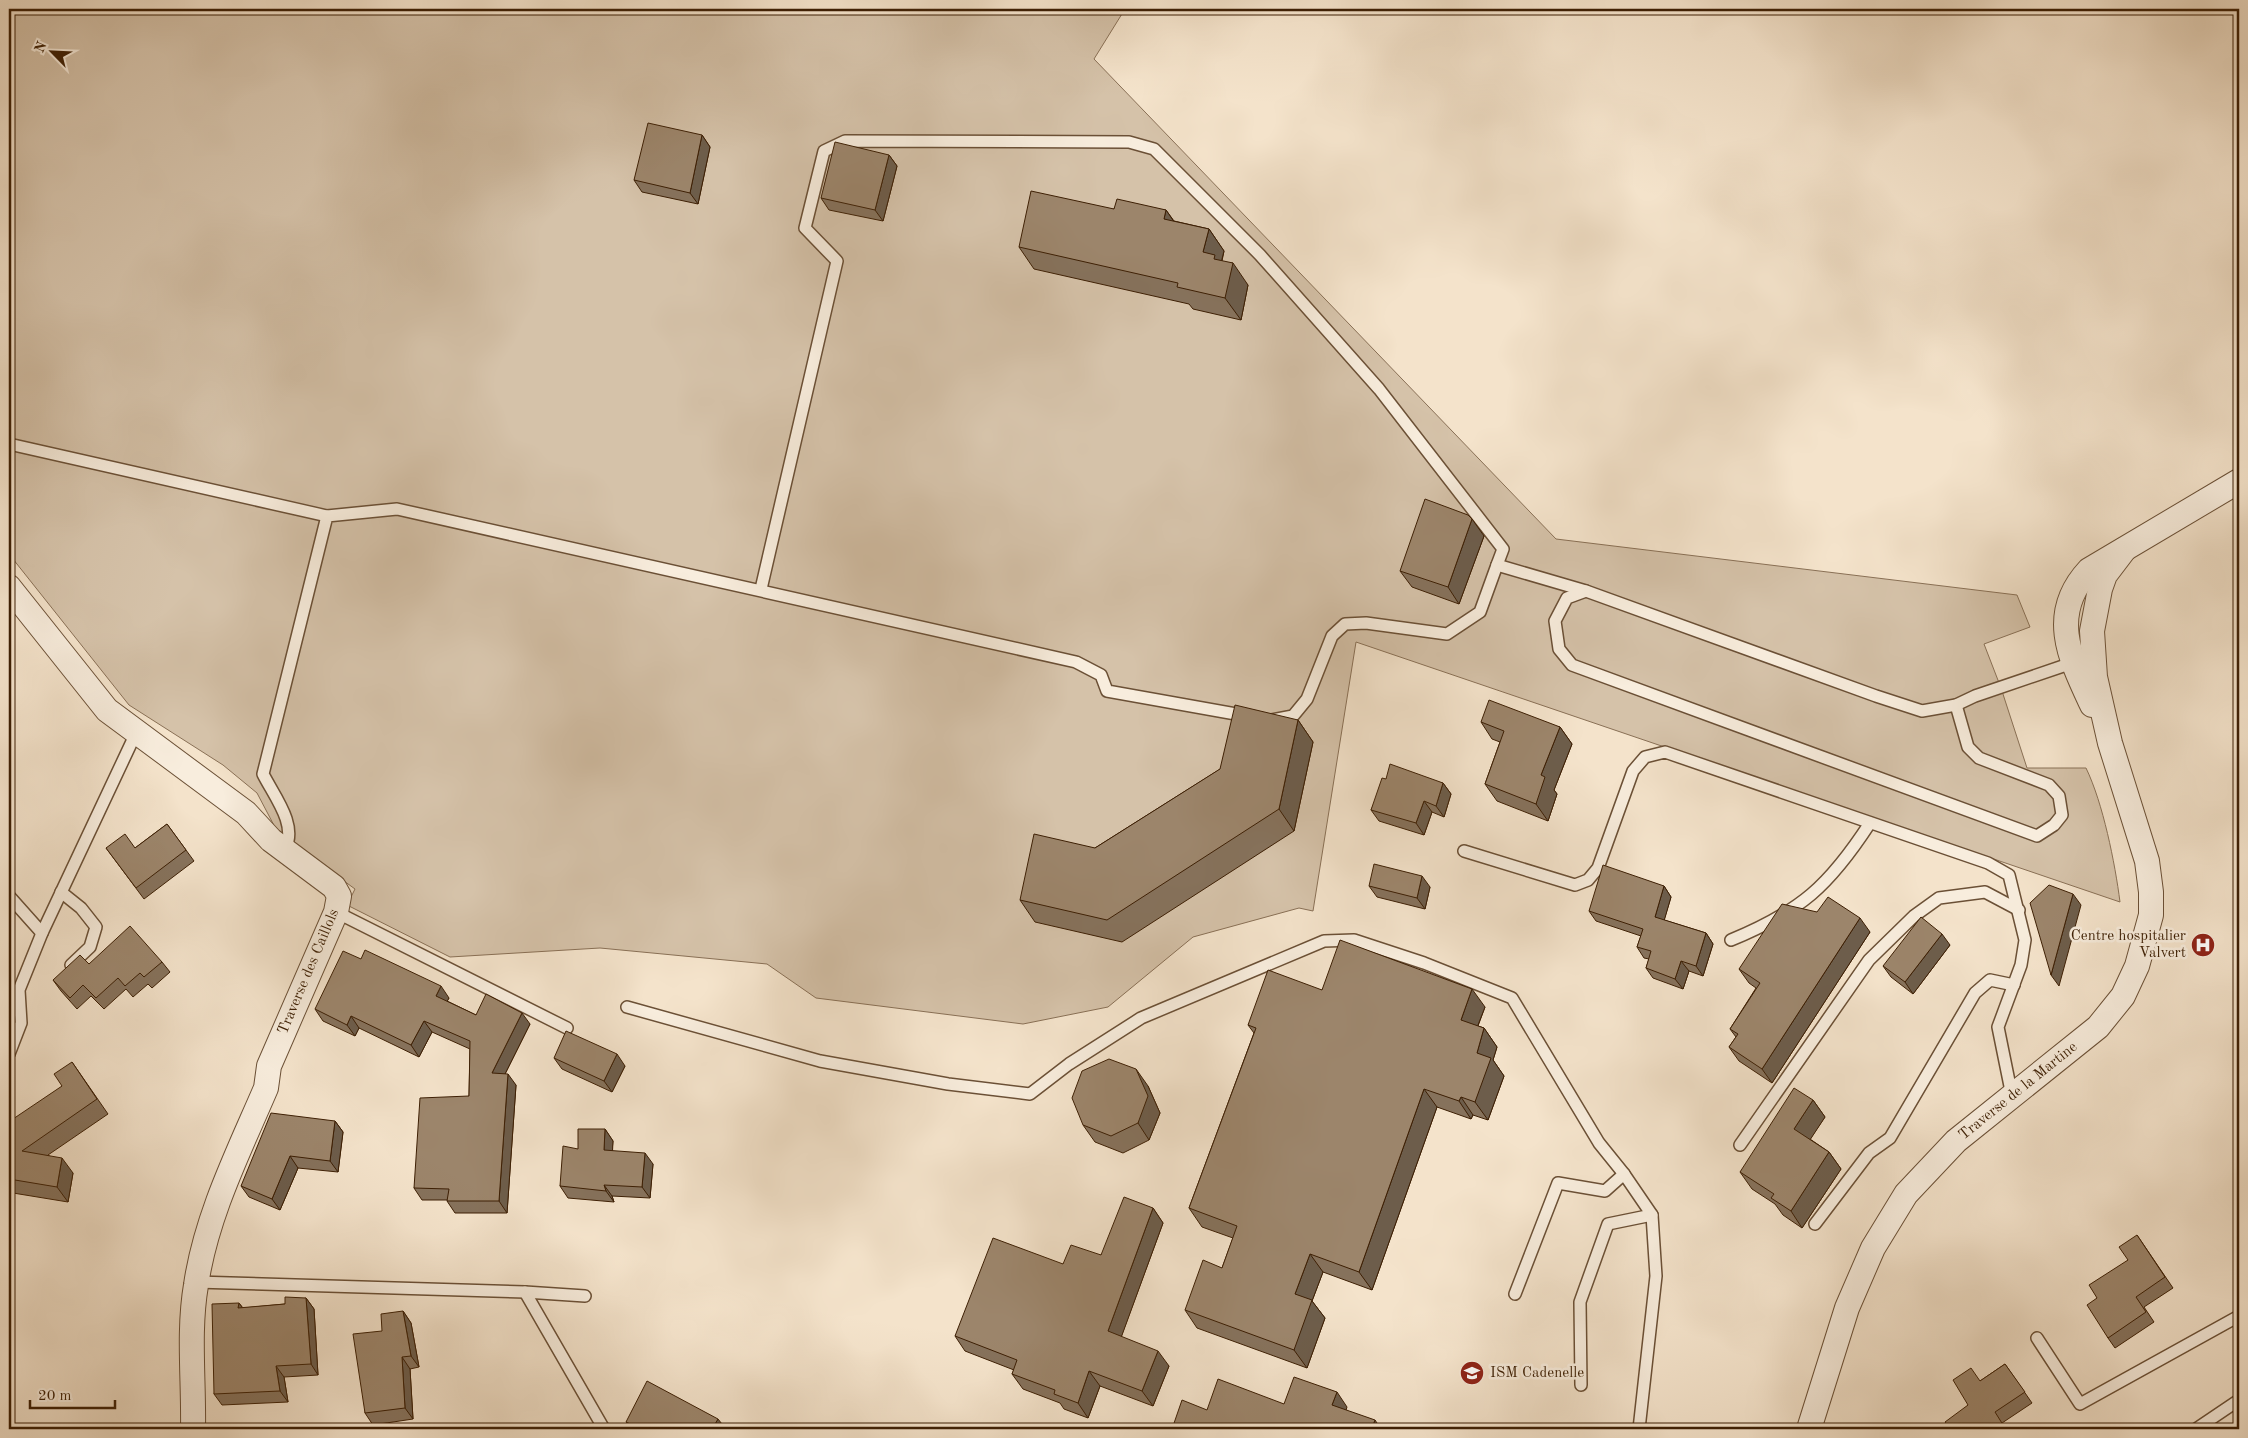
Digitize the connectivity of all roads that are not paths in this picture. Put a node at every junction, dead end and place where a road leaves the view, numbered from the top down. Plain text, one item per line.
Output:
1 (9, 444) edge
2 (2239, 481) edge
3 (327, 516) junction
4 (1497, 565) junction
5 (9, 588) edge
6 (761, 589) junction
7 (1586, 591) junction
8 (2083, 659) junction
9 (1956, 704) junction
10 (136, 733) junction
11 (1870, 823) junction
12 (285, 849) junction
13 (1464, 851) dead end
14 (61, 892) junction
15 (9, 896) edge
16 (2019, 910) junction
17 (336, 912) junction
18 (42, 933) junction
19 (1731, 940) dead end
20 (65, 971) edge
21 (2014, 985) junction
22 (14, 988) edge
23 (627, 1007) dead end
24 (566, 1028) dead end
25 (9, 1054) edge
26 (2012, 1096) junction
27 (1740, 1145) dead end
28 (1624, 1174) junction
29 (1652, 1216) junction
30 (1815, 1224) dead end
31 (196, 1282) junction
32 (525, 1292) junction
33 (1515, 1294) dead end
34 (586, 1296) dead end
35 (2239, 1316) edge
36 (2037, 1338) dead end
37 (1581, 1385) dead end
38 (2239, 1400) edge
39 (193, 1429) edge
40 (604, 1429) edge
41 (1639, 1429) edge
42 (1809, 1429) edge
43 (2196, 1429) edge

1 - 3 lane
2 - 8 street, Traverse de la Martine
3 - 6 lane
3 - 12 lane
4 - 6 lane
4 - 6 lane
4 - 7 lane
5 - 10 street, Traverse des Caillols
7 - 9 lane
7 - 9 lane
8 - 9 lane
8 - 26 street, Traverse de la Martine
10 - 12 street, Traverse des Caillols
10 - 14 lane
11 - 13 lane
11 - 16 lane
11 - 19 lane
12 - 17 street, Traverse des Caillols
14 - 18 lane
14 - 20 lane
15 - 18 lane
16 - 21 lane
16 - 27 lane
17 - 24 lane
17 - 31 street, Traverse des Caillols
18 - 22 lane
21 - 26 lane
21 - 30 lane
22 - 25 lane
23 - 28 lane
26 - 42 street, Traverse de la Martine
28 - 29 lane
28 - 33 lane
29 - 37 lane
29 - 41 lane
31 - 32 lane
31 - 39 street, Traverse des Caillols
32 - 34 lane
32 - 40 lane
35 - 36 lane
38 - 43 lane

